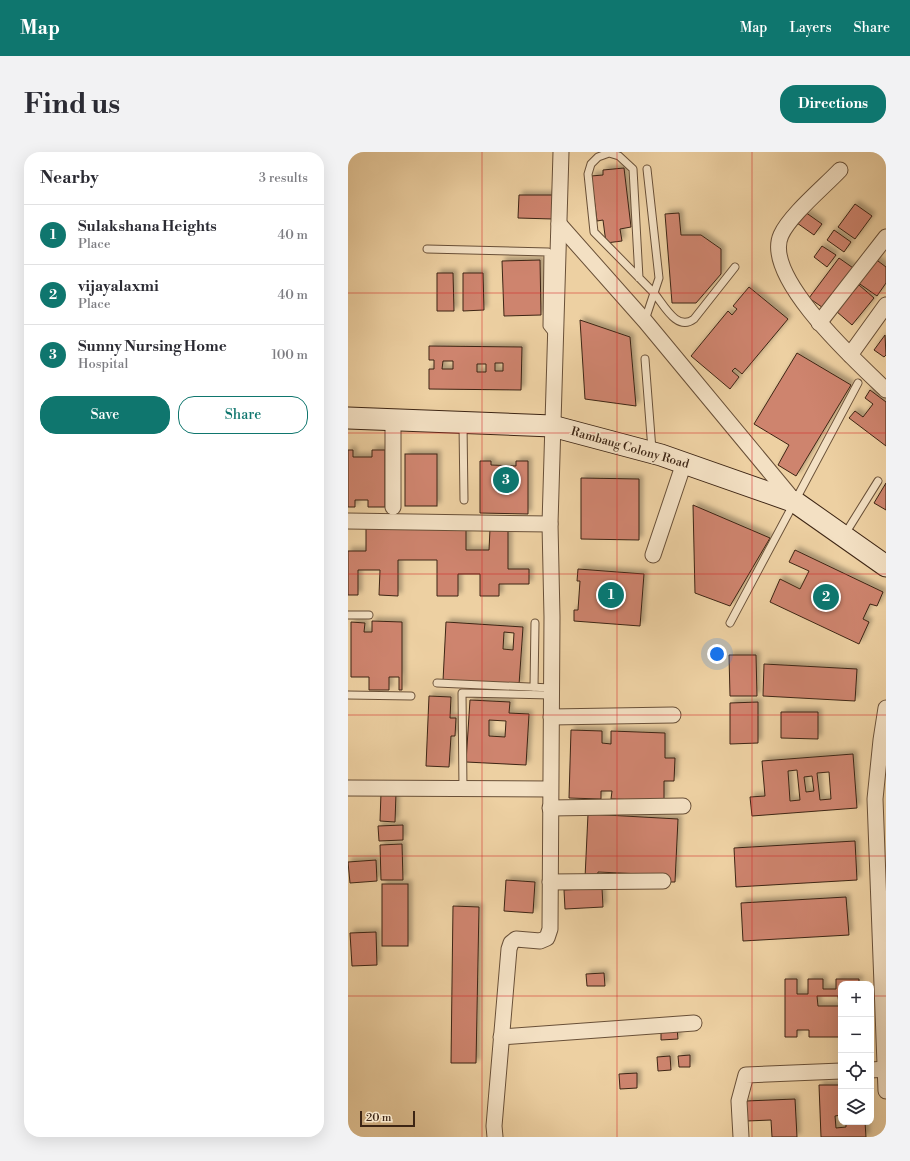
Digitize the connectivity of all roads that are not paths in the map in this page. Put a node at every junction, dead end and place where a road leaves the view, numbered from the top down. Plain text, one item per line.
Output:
1 (561, 152) edge
2 (647, 169) dead end
3 (840, 170) dead end
4 (559, 224) junction
5 (886, 237) edge
6 (427, 249) dead end
7 (735, 267) dead end
8 (639, 278) junction
9 (654, 293) junction
10 (886, 305) edge
11 (645, 321) junction
12 (819, 323) junction
13 (555, 337) junction
14 (850, 355) junction
15 (645, 359) dead end
16 (858, 383) dead end
17 (886, 390) edge
18 (348, 418) edge
19 (393, 420) junction
20 (463, 422) junction
21 (552, 426) junction
22 (652, 452) junction
23 (684, 463) junction
24 (878, 481) dead end
25 (464, 500) dead end
26 (795, 502) junction
27 (393, 508) dead end
28 (348, 521) edge
29 (550, 524) junction
30 (843, 536) junction
31 (653, 555) dead end
32 (886, 566) edge
33 (348, 615) edge
34 (369, 615) dead end
35 (730, 623) dead end
36 (536, 624) dead end
37 (437, 683) dead end
38 (534, 687) junction
39 (551, 691) junction
40 (348, 695) edge
41 (411, 696) dead end
42 (886, 708) edge
43 (673, 715) dead end
44 (551, 717) junction
45 (348, 788) edge
46 (463, 789) junction
47 (550, 789) junction
48 (683, 806) dead end
49 (550, 808) junction
50 (663, 881) dead end
51 (550, 882) junction
52 (694, 1023) dead end
53 (501, 1037) junction
54 (881, 1070) edge
55 (838, 1071) edge
56 (886, 1091) edge
57 (495, 1137) edge
58 (741, 1137) edge

1 - 4 street
2 - 9 lane
3 - 12 street
4 - 11 street
4 - 13 street
5 - 12 street
6 - 13 lane
7 - 9 lane
8 - 8 lane
8 - 9 lane
9 - 11 lane
10 - 14 street
11 - 26 street
12 - 14 street
13 - 21 street
14 - 17 street
15 - 22 lane
16 - 26 lane
18 - 19 street, Rambaug Colony Road
19 - 20 street, Rambaug Colony Road
19 - 27 street
20 - 21 street, Rambaug Colony Road
20 - 25 lane
21 - 22 street, Rambaug Colony Road
21 - 29 street
22 - 23 street, Rambaug Colony Road
23 - 26 street, Rambaug Colony Road
23 - 31 street
24 - 30 lane
26 - 30 street, Rambaug Colony Road
26 - 35 lane
28 - 29 street
29 - 39 street
30 - 32 street, Rambaug Colony Road
33 - 34 lane
36 - 38 lane
37 - 38 lane
38 - 39 lane
39 - 44 street
39 - 46 lane
40 - 41 lane
42 - 54 street
43 - 44 street
44 - 47 street
45 - 46 street
46 - 47 street
47 - 49 street
48 - 49 street
49 - 51 street
50 - 51 street
51 - 53 street
52 - 53 street
53 - 57 street
54 - 56 street
55 - 58 street

